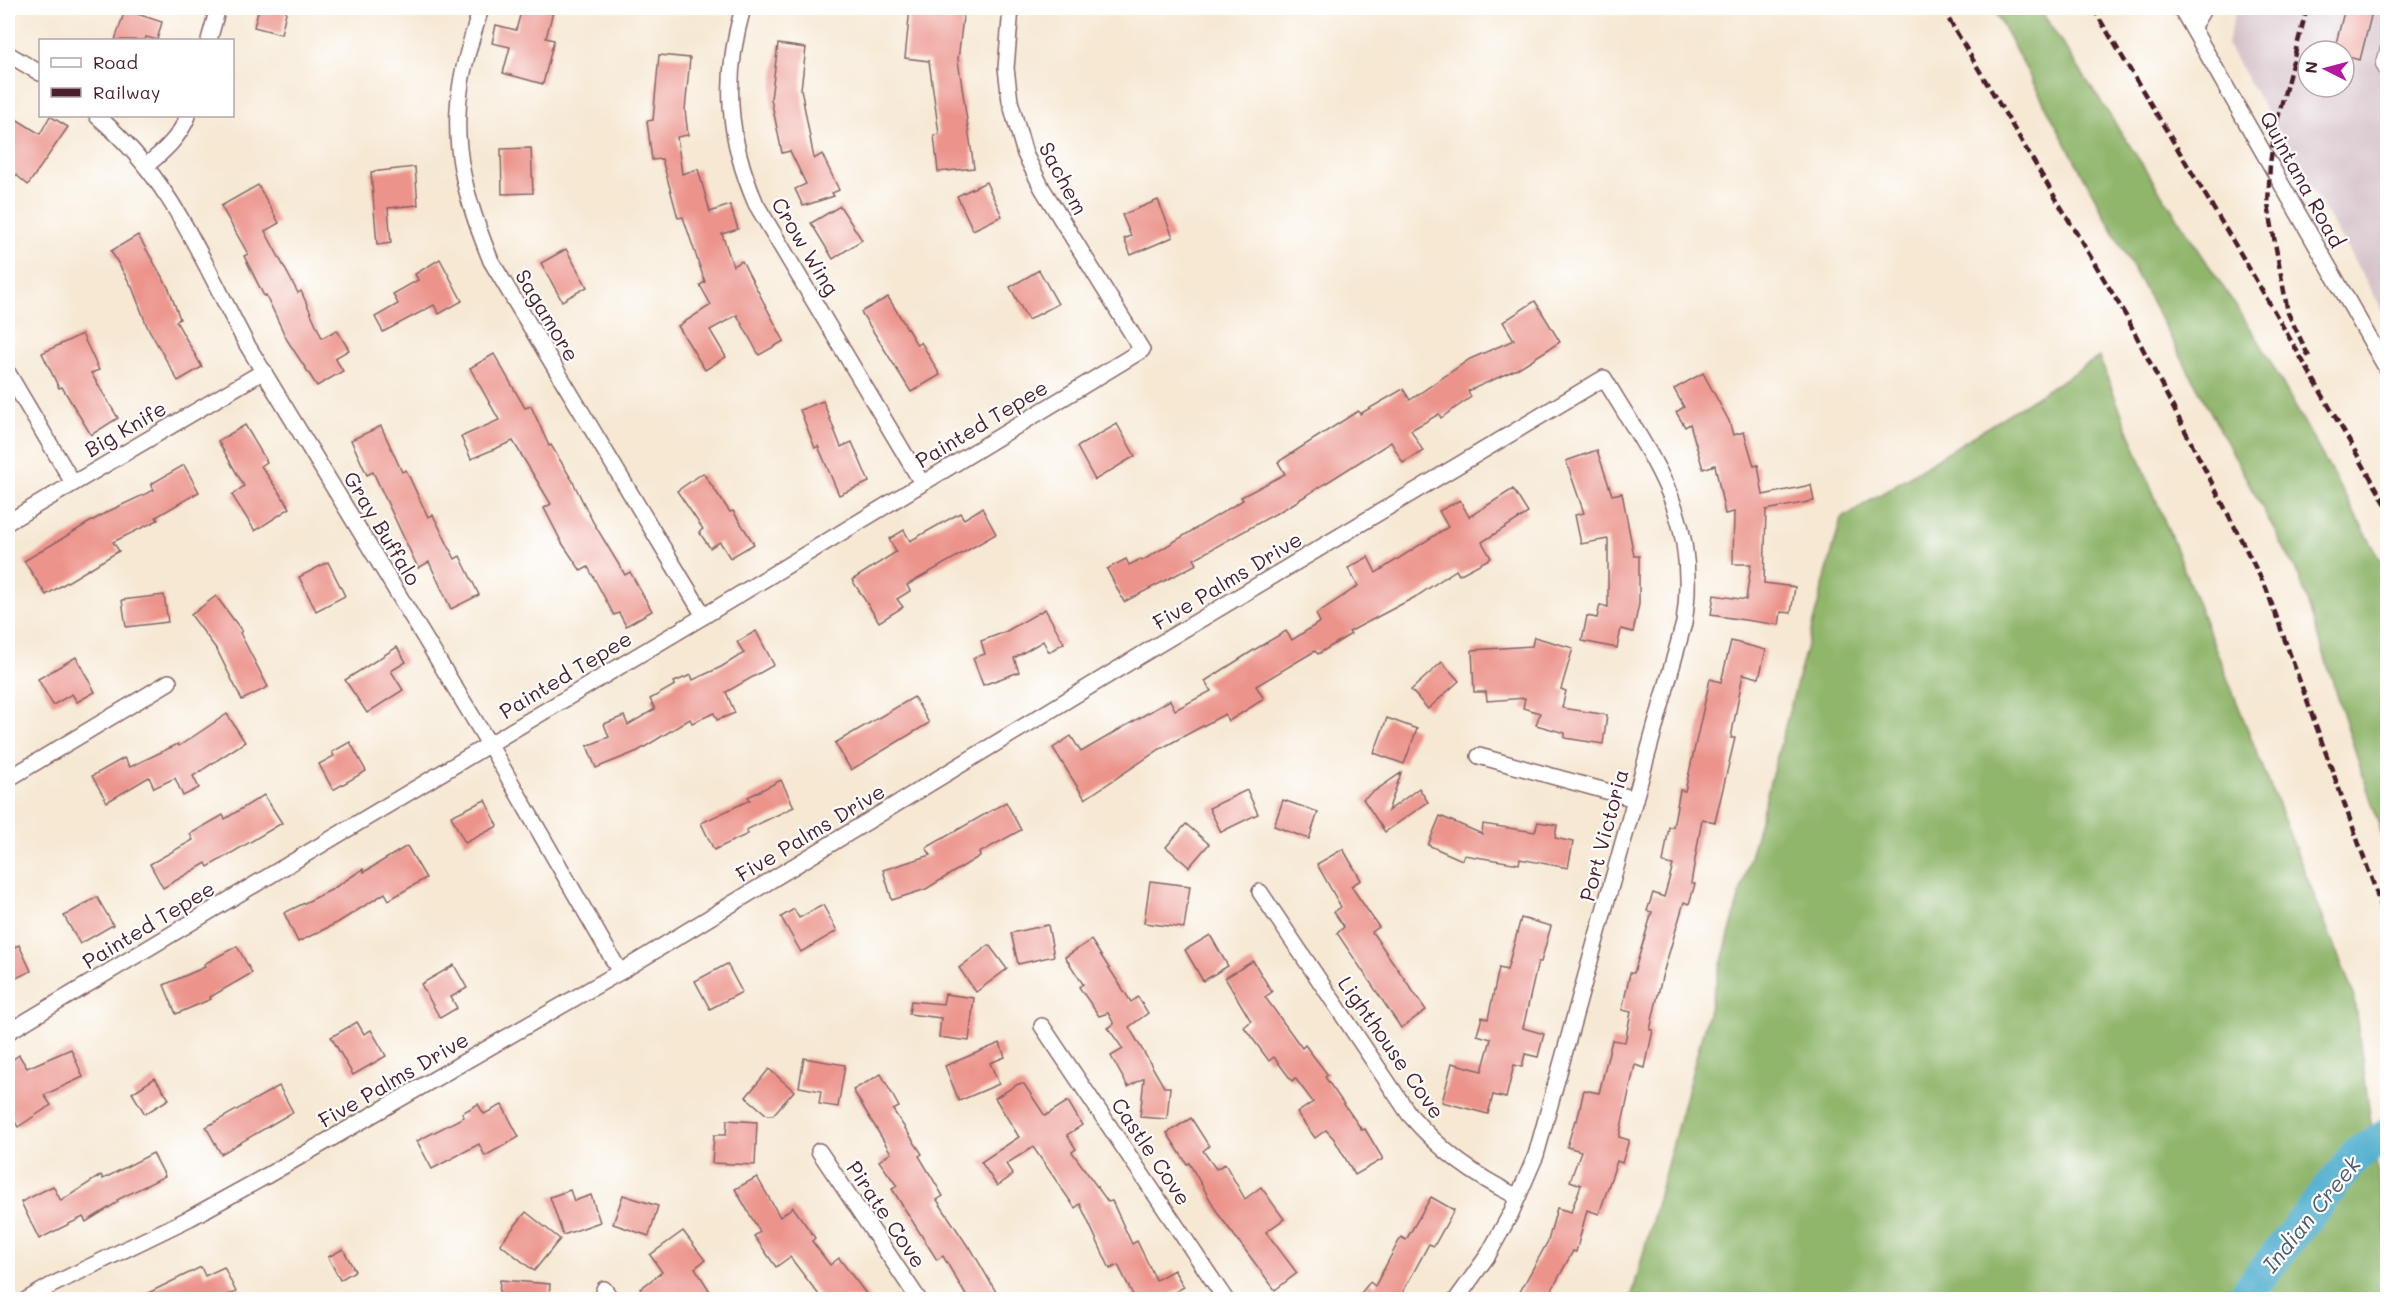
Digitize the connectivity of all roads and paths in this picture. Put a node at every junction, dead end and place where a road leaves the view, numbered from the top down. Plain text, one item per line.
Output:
1 (218, 8) edge
2 (481, 8) edge
3 (743, 8) edge
4 (1011, 8) edge
5 (2181, 8) edge
6 (2204, 8) edge
7 (2193, 26) junction
8 (2388, 36) edge
9 (209, 39) edge
10 (8, 54) edge
11 (39, 72) edge
12 (2388, 81) edge
13 (98, 117) edge
14 (188, 117) edge
15 (146, 166) junction
16 (1142, 350) joint
17 (264, 371) junction
18 (2388, 371) edge
19 (8, 373) edge
20 (1604, 378) joint
21 (74, 483) junction
22 (922, 483) junction
23 (8, 522) edge
24 (704, 616) junction
25 (169, 682) dead end
26 (489, 744) junction
27 (1479, 756) dead end
28 (8, 778) edge
29 (1635, 799) junction
30 (1260, 892) dead end
31 (620, 972) junction
32 (1042, 1026) dead end
33 (8, 1032) edge
34 (819, 1151) dead end
35 (1518, 1197) junction
36 (26, 1299) edge
37 (919, 1299) edge
38 (1226, 1299) edge
39 (1456, 1299) edge

1 - 9 street
2 - 24 street, Sagamore
3 - 22 street, Crow Wing
4 - 16 street, Sachem
5 - 7 street, Quintana Road
6 - 7 street
7 - 18 street, Quintana Road
8 - 12 lane
10 - 11 street
13 - 15 street, Gray Buffalo
14 - 15 street
15 - 17 street, Gray Buffalo
16 - 22 street, Painted Tepee
17 - 21 street, Big Knife
17 - 26 street, Gray Buffalo
19 - 21 street
20 - 29 street, Port Victoria
20 - 31 street, Five Palms Drive
21 - 23 street, Big Knife
22 - 24 street, Painted Tepee
24 - 26 street, Painted Tepee
25 - 28 street
26 - 31 street, Gray Buffalo
26 - 33 street, Painted Tepee
27 - 29 street
29 - 35 street, Port Victoria
30 - 35 street, Lighthouse Cove
31 - 36 street, Five Palms Drive
32 - 38 street, Castle Cove
34 - 37 street, Pirate Cove
35 - 39 street, Port Victoria

